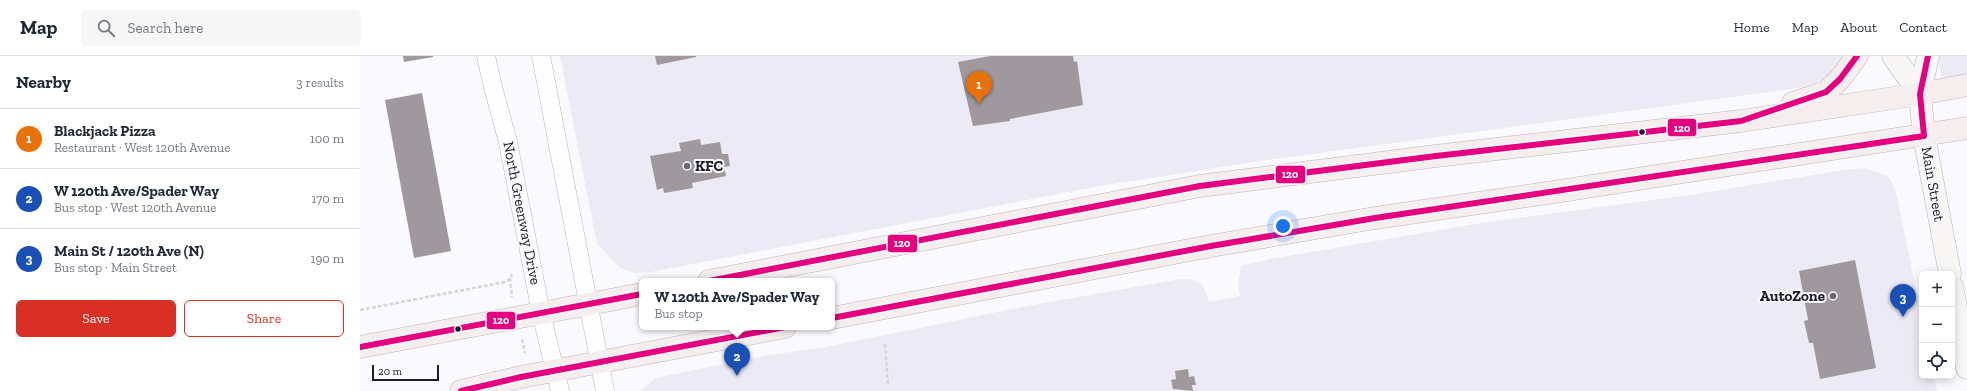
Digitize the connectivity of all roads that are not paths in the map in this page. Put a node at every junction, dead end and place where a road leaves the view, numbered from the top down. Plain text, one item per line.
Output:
1 (486, 56) edge
2 (541, 56) edge
3 (1857, 56) edge
4 (1893, 56) edge
5 (1928, 56) edge
6 (1967, 85) edge
7 (1920, 94) junction
8 (1741, 121) junction
9 (1967, 128) edge
10 (1924, 136) junction
11 (1949, 271) edge
12 (725, 278) edge
13 (639, 295) edge
14 (1955, 303) edge
15 (588, 304) junction
16 (541, 313) junction
17 (835, 317) edge
18 (770, 330) edge
19 (360, 347) edge
20 (599, 363) junction
21 (1967, 368) edge
22 (558, 381) edge
23 (461, 391) edge
24 (605, 391) edge

1 - 16 street, North Greenway Drive
2 - 15 street
3 - 8 main road
4 - 7 main road, Main Street
5 - 7 main road, Main Street
6 - 7 main road
7 - 8 main road
7 - 10 main road, Main Street
8 - 12 main road
9 - 10 main road
10 - 11 main road, Main Street
10 - 17 main road
13 - 15 main road
14 - 21 main road
15 - 16 main road
15 - 20 street
16 - 19 main road
16 - 22 street, North Greenway Drive
18 - 20 main road
20 - 22 main road
20 - 24 street
22 - 23 main road

